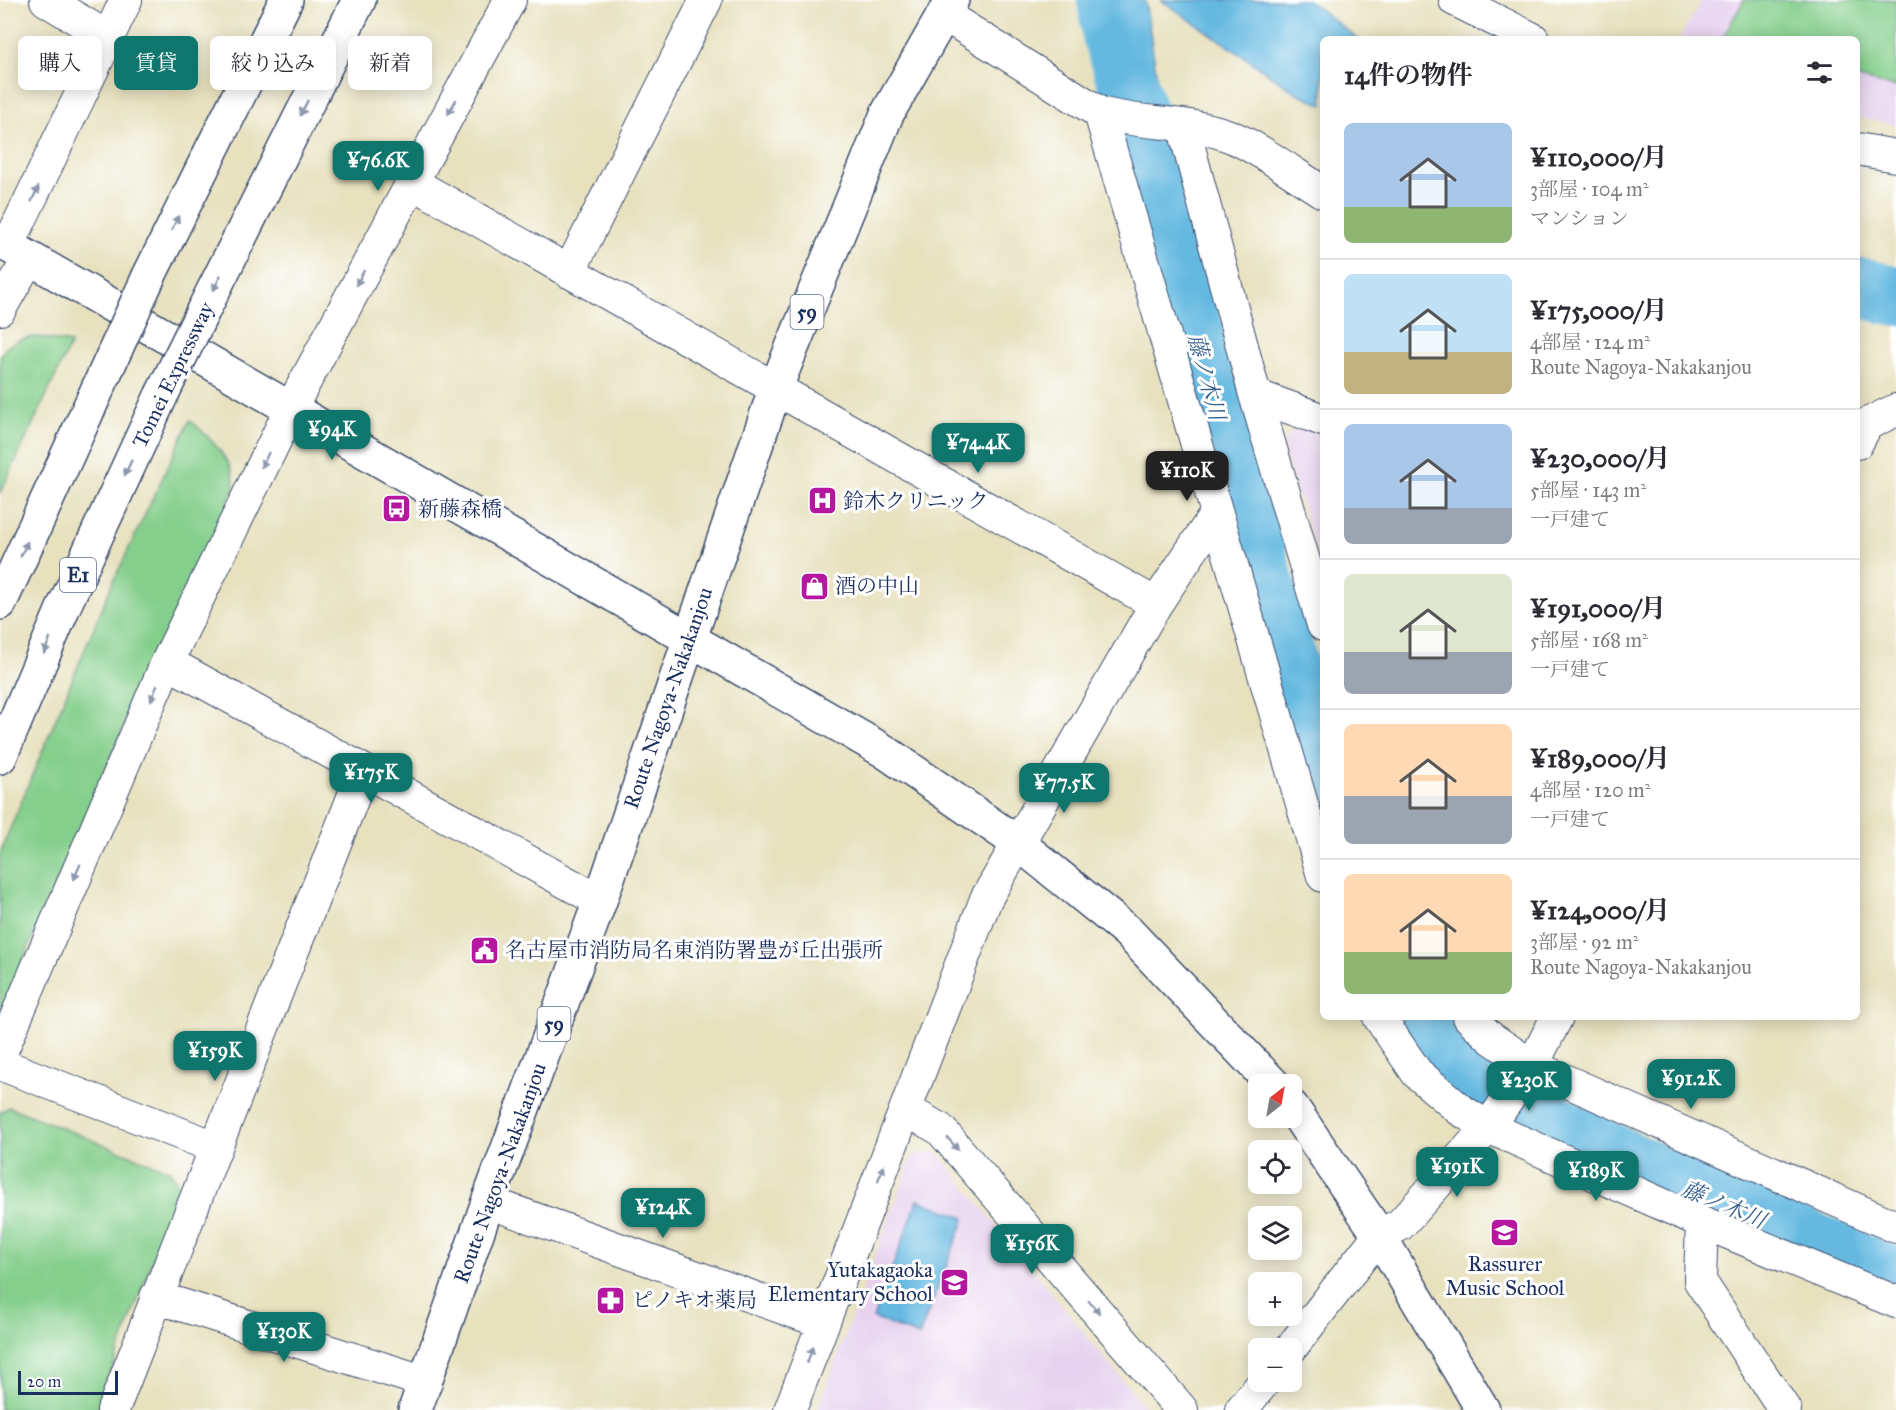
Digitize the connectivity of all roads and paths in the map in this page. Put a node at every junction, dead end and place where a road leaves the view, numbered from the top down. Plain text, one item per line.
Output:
1 (46, 0) edge
2 (126, 0) edge
3 (286, 0) edge
4 (358, 0) edge
5 (510, 0) edge
6 (706, 0) edge
7 (1455, 0) edge
8 (948, 7) edge
9 (1527, 36) edge
10 (107, 37) junction
11 (1111, 116) junction
12 (1170, 123) junction
13 (1860, 150) edge
14 (1896, 156) edge
15 (411, 182) junction
16 (1320, 190) edge
17 (12, 248) edge
18 (569, 272) junction
19 (0, 309) edge
20 (776, 387) junction
21 (1255, 395) junction
22 (291, 408) junction
23 (1896, 410) edge
24 (1320, 419) edge
25 (1860, 437) edge
26 (1216, 514) junction
27 (0, 603) edge
28 (1156, 604) junction
29 (1320, 615) edge
30 (689, 636) junction
31 (167, 662) junction
32 (0, 757) edge
33 (363, 772) junction
34 (1018, 843) junction
35 (1320, 866) edge
36 (600, 901) junction
37 (1381, 1020) edge
38 (1472, 1020) edge
39 (1555, 1020) edge
40 (0, 1054) edge
41 (0, 1064) edge
42 (1528, 1072) junction
43 (1263, 1074) edge
44 (906, 1110) junction
45 (1302, 1122) edge
46 (1491, 1122) junction
47 (215, 1148) junction
48 (488, 1202) junction
49 (1702, 1222) junction
50 (1896, 1227) edge
51 (1379, 1235) junction
52 (156, 1297) junction
53 (1896, 1302) edge
54 (822, 1322) junction
55 (1299, 1338) edge
56 (1256, 1392) edge
57 (421, 1396) edge
58 (113, 1410) edge
59 (790, 1410) edge
60 (1182, 1410) edge
61 (1241, 1410) edge
62 (1483, 1410) edge
63 (1785, 1410) edge

1 - 10 street
2 - 10 street
27 -> 3 main road, bridge
4 -> 32 main road, Tomei Expressway / E1, bridge
5 -> 15 street
6 - 18 street
7 - 9 street
8 - 11 street
8 - 20 main road, Route Nagoya-Nakakanjou / 59
17 -> 10 street
11 - 12 street
11 - 26 street
12 - 16 street
12 - 21 street
13 - 14 street
15 - 18 street
15 -> 22 street
17 - 19 street
17 - 22 main road
18 - 20 street
20 - 28 street
20 - 30 main road, Route Nagoya-Nakakanjou / 59
21 - 24 street
21 - 29 street
22 - 30 main road
22 -> 31 street
23 - 25 street
26 - 28 street
26 - 35 street
28 - 34 street
30 - 34 main road
30 - 36 main road, Route Nagoya-Nakakanjou / 59
31 - 33 street
31 -> 40 street
33 - 36 street
33 - 47 street
34 - 43 main road
34 - 44 street
36 - 48 main road, Route Nagoya-Nakakanjou / 59
37 - 46 street
38 - 42 street
39 - 42 street
41 - 47 street
42 - 46 street
42 - 50 street
54 -> 44 street
44 -> 60 street
45 - 51 main road
46 - 49 street
46 - 51 street
47 - 52 street
48 - 54 street
48 - 57 main road, Route Nagoya-Nakakanjou / 59
49 - 53 street
49 - 63 street
51 - 55 street
51 - 62 main road
52 - 57 street
52 - 58 street
59 -> 54 street
56 - 61 street

